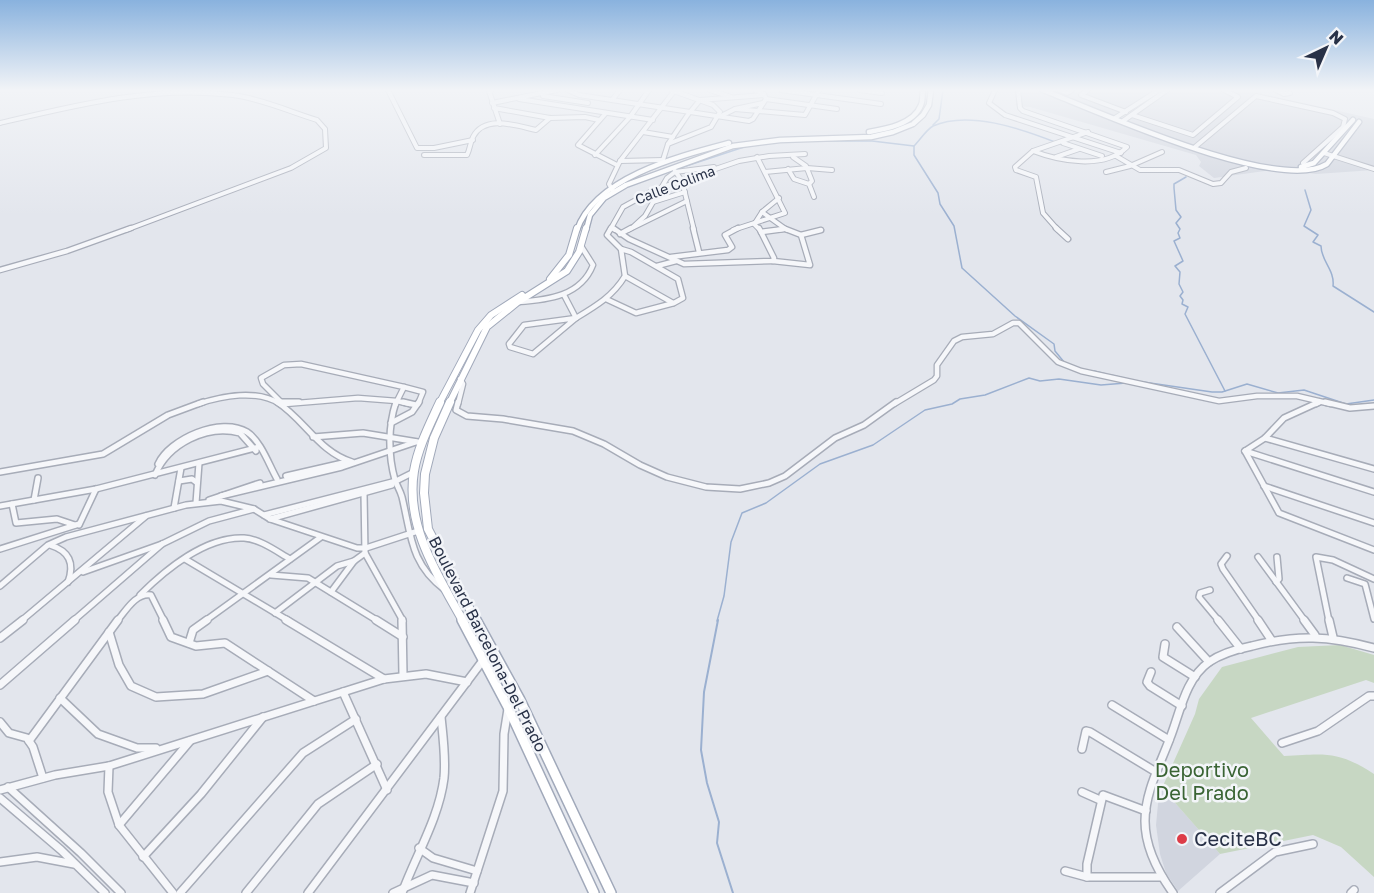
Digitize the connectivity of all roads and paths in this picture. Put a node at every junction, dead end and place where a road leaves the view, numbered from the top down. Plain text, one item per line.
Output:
1 (327, 132) edge
2 (409, 132) edge
3 (477, 132) edge
4 (590, 132) edge
5 (616, 132) edge
6 (643, 132) joint
7 (677, 132) edge
8 (701, 132) edge
9 (867, 132) edge
10 (892, 132) edge
11 (1058, 132) edge
12 (1088, 132) joint
13 (1158, 132) edge
14 (1183, 132) edge
15 (1197, 132) edge
16 (1213, 132) edge
17 (1338, 132) edge
18 (1345, 132) edge
19 (1349, 132) edge
20 (673, 137) junction
21 (1076, 138) junction
22 (473, 140) junction
23 (753, 140) junction
24 (1061, 143) junction
25 (668, 144) junction
26 (1196, 146) junction
27 (1079, 149) junction
28 (1033, 151) junction
29 (1162, 152) dead end
30 (1324, 153) junction
31 (788, 154) junction
32 (805, 154) dead end
33 (1119, 154) junction
34 (424, 155) dead end
35 (595, 155) junction
36 (1334, 156) junction
37 (793, 157) junction
38 (757, 158) junction
39 (1054, 158) junction
40 (1107, 158) junction
41 (619, 163) junction
42 (1303, 164) dead end
43 (727, 165) junction
44 (669, 166) junction
45 (1130, 166) junction
46 (807, 168) junction
47 (1246, 168) dead end
48 (788, 169) junction
49 (794, 169) junction
50 (1374, 169) edge
51 (832, 170) dead end
52 (765, 172) junction
53 (1106, 172) dead end
54 (682, 181) junction
55 (808, 184) junction
56 (662, 187) junction
57 (611, 190) junction
58 (685, 192) junction
59 (814, 197) dead end
60 (779, 198) junction
61 (687, 201) junction
62 (652, 202) junction
63 (762, 212) junction
64 (769, 219) junction
65 (754, 224) junction
66 (633, 227) junction
67 (612, 228) junction
68 (784, 229) junction
69 (821, 230) dead end
70 (762, 232) junction
71 (620, 234) junction
72 (801, 235) junction
73 (629, 239) junction
74 (1068, 239) dead end
75 (581, 246) junction
76 (619, 248) junction
77 (699, 252) junction
78 (669, 257) junction
79 (676, 261) junction
80 (773, 261) junction
81 (655, 266) junction
82 (0, 270) edge
83 (625, 276) junction
84 (564, 295) junction
85 (606, 299) junction
86 (518, 302) junction
87 (674, 303) junction
88 (576, 318) junction
89 (539, 350) joint
90 (459, 380) junction
91 (404, 387) junction
92 (1322, 401) junction
93 (396, 402) junction
94 (283, 404) junction
95 (416, 405) junction
96 (1374, 406) edge
97 (440, 415) junction
98 (392, 423) junction
99 (312, 436) junction
100 (390, 437) junction
101 (1265, 438) junction
102 (419, 442) junction
103 (258, 450) junction
104 (1245, 451) junction
105 (391, 452) junction
106 (351, 462) junction
107 (199, 464) junction
108 (181, 468) junction
109 (1374, 469) edge
110 (0, 472) edge
111 (414, 472) junction
112 (155, 475) junction
113 (38, 478) dead end
114 (277, 479) junction
115 (179, 482) junction
116 (196, 482) junction
117 (396, 482) junction
118 (1264, 486) junction
119 (96, 489) junction
120 (1374, 492) edge
121 (364, 493) junction
122 (221, 496) junction
123 (34, 500) junction
124 (200, 502) junction
125 (12, 504) junction
126 (0, 506) edge
127 (174, 507) junction
128 (254, 509) junction
129 (147, 515) junction
130 (267, 517) junction
131 (1374, 523) edge
132 (77, 524) junction
133 (418, 531) junction
134 (78, 533) junction
135 (408, 533) junction
136 (321, 537) junction
137 (162, 544) junction
138 (48, 545) junction
139 (0, 549) edge
140 (365, 550) junction
141 (1374, 550) edge
142 (1227, 556) dead end
143 (1258, 557) dead end
144 (1277, 557) dead end
145 (1317, 558) joint
146 (185, 559) junction
147 (290, 559) junction
148 (354, 561) junction
149 (81, 573) junction
150 (271, 575) junction
151 (1347, 578) dead end
152 (1374, 579) edge
153 (1276, 582) junction
154 (315, 583) junction
155 (66, 585) junction
156 (0, 586) edge
157 (1210, 590) dead end
158 (446, 591) junction
159 (331, 592) junction
160 (242, 594) junction
161 (136, 599) junction
162 (275, 613) junction
163 (1374, 619) edge
164 (1177, 627) dead end
165 (109, 632) junction
166 (1315, 635) junction
167 (403, 637) junction
168 (1334, 637) junction
169 (0, 638) edge
170 (1272, 640) junction
171 (189, 643) junction
172 (1164, 644) dead end
173 (1374, 648) edge
174 (1241, 649) junction
175 (484, 658) junction
176 (1209, 662) junction
177 (268, 671) junction
178 (1151, 672) dead end
179 (403, 675) junction
180 (1195, 677) junction
181 (384, 679) junction
182 (467, 682) junction
183 (0, 685) edge
184 (344, 692) junction
185 (1374, 696) edge
186 (60, 698) junction
187 (314, 701) junction
188 (1112, 705) dead end
189 (1182, 706) junction
190 (508, 707) junction
191 (264, 717) junction
192 (441, 717) junction
193 (356, 719) junction
194 (0, 722) edge
195 (518, 728) junction
196 (504, 734) junction
197 (191, 739) junction
198 (1169, 740) junction
199 (29, 741) junction
200 (1282, 743) dead end
201 (160, 749) junction
202 (1082, 749) dead end
203 (377, 764) junction
204 (109, 766) junction
205 (1156, 772) junction
206 (43, 778) junction
207 (4, 789) edge
208 (387, 790) junction
209 (1082, 792) dead end
210 (1102, 797) junction
211 (0, 798) edge
212 (1146, 811) junction
213 (120, 825) junction
214 (1313, 844) dead end
215 (419, 848) junction
216 (143, 857) junction
217 (0, 862) edge
218 (77, 865) junction
219 (477, 871) junction
220 (1065, 871) dead end
221 (1087, 876) junction
222 (1162, 877) junction
223 (474, 883) junction
224 (402, 891) edge
225 (105, 893) edge
226 (120, 893) edge
227 (173, 893) edge
228 (180, 893) edge
229 (246, 893) edge
230 (308, 893) edge
231 (393, 893) edge
232 (470, 893) edge
233 (594, 893) edge
234 (610, 893) edge
235 (1173, 893) edge
236 (1220, 893) edge

1 - 82 street
2 - 22 street
3 - 22 street
4 - 35 street
5 - 35 street
6 - 20 street
6 - 41 street
7 - 20 street
8 - 25 street
9 - 23 main road, Boulevard Barcelona-Del Prado
10 - 23 main road, Boulevard Barcelona-Del Prado
11 - 21 street
12 - 21 street
12 - 33 street
13 - 26 main road
14 - 15 street
16 - 26 street
17 - 42 street
18 - 30 main road
19 - 36 main road
20 - 25 street
21 - 24 street
21 - 33 street
22 - 34 street
23 - 44 main road, Boulevard Barcelona-Del Prado
24 - 27 street
24 - 28 street
25 - 44 street
26 - 30 main road
26 - 36 main road
27 - 39 street
27 - 40 street
28 - 39 street
28 - 74 street
29 - 45 street
30 - 36 street
31 - 32 street, Calle Colima
31 - 37 street
31 - 38 street, Calle Colima
33 - 40 street
33 - 45 street
35 - 41 street
36 - 50 street
37 - 46 street
37 - 49 street
38 - 43 street, Calle Colima
38 - 52 street
39 - 40 street
41 - 44 street
41 - 57 street
43 - 44 street
43 - 54 street, Calle Colima
44 - 54 street
44 - 56 street
44 - 57 main road, Boulevard Barcelona-Del Prado
45 - 47 street
45 - 53 street
46 - 49 street
46 - 51 street
46 - 55 street
48 - 49 street
48 - 52 street
48 - 55 street
52 - 60 street
54 - 56 street, Calle Colima
54 - 58 street
55 - 59 street
56 - 62 street
56 - 67 street, Calle Colima
57 - 75 main road, Boulevard Barcelona-Del Prado
57 - 97 main road, Boulevard Barcelona-Del Prado
58 - 61 street
58 - 62 street
60 - 63 street
60 - 64 street
61 - 66 street
61 - 77 street
62 - 66 street
63 - 64 street
63 - 65 street
64 - 65 street
64 - 68 street
65 - 70 street
65 - 77 street
66 - 71 street
67 - 71 street
67 - 76 street
68 - 70 street
68 - 72 street
69 - 72 street
70 - 80 street
71 - 73 street
72 - 80 street
73 - 76 street
73 - 78 street
75 - 84 street
75 - 86 main road, Boulevard Barcelona-Del Prado
76 - 81 street
76 - 83 street
77 - 78 street
78 - 79 street
79 - 80 street
79 - 81 street
81 - 87 street
83 - 85 street
83 - 87 street
84 - 86 street
84 - 88 street
85 - 87 street
85 - 88 street
86 - 90 main road, Boulevard Barcelona-Del Prado
88 - 89 street
88 - 89 street
90 - 92 street
90 - 97 main road, Boulevard Barcelona-Del Prado
91 - 93 street
91 - 94 street
91 - 95 street
92 - 96 street
92 - 101 street
93 - 94 street
93 - 95 street
93 - 98 street
94 - 99 street
94 - 110 street
95 - 98 street
97 - 102 main road, Boulevard Barcelona-Del Prado
97 - 234 main road, Boulevard Barcelona-Del Prado
98 - 100 street
99 - 100 street
99 - 106 street
100 - 102 street
100 - 105 street
101 - 104 street
101 - 109 street
102 - 105 street
102 - 111 main road, Boulevard Barcelona-Del Prado
103 - 107 street
103 - 112 street
103 - 114 street
104 - 118 street
104 - 120 street
105 - 106 street
105 - 117 street
106 - 114 street
106 - 122 street
107 - 108 street
107 - 116 street
108 - 112 street
108 - 115 street
111 - 117 street
111 - 133 main road, Boulevard Barcelona-Del Prado
112 - 119 street
113 - 123 street
114 - 122 street
115 - 116 street
115 - 127 street
116 - 124 street
117 - 121 street
117 - 130 street
117 - 135 street
118 - 131 street
118 - 141 street
119 - 123 street
119 - 132 street
121 - 130 street
121 - 140 street
122 - 124 street
123 - 125 street
124 - 127 street
124 - 128 street
125 - 126 street
125 - 132 street
127 - 129 street
128 - 130 street
128 - 137 street
129 - 134 street
129 - 149 street
130 - 136 street
132 - 134 street
132 - 139 street
133 - 135 street
133 - 158 main road, Boulevard Barcelona-Del Prado
134 - 138 street
135 - 140 street
135 - 158 street
136 - 140 street
136 - 147 street
137 - 149 street
137 - 183 street
138 - 155 street
138 - 156 street
140 - 148 street
140 - 167 street
142 - 170 street
143 - 153 street
144 - 153 street
145 - 152 street
145 - 168 street
146 - 147 street
146 - 160 street
146 - 161 street
147 - 150 street
148 - 154 street
148 - 159 street
149 - 155 street
150 - 154 street
150 - 160 street
151 - 163 street
153 - 166 street
154 - 159 street
154 - 162 street
155 - 169 street
157 - 174 street
158 - 175 main road, Boulevard Barcelona-Del Prado
159 - 167 street
160 - 162 street
160 - 171 street
161 - 165 street
161 - 171 street
162 - 181 street
164 - 176 street
165 - 177 street
165 - 186 street
166 - 168 street
166 - 170 street
167 - 179 street
168 - 173 street
170 - 174 street
171 - 177 street
172 - 180 street
174 - 176 street
175 - 182 street
175 - 190 main road, Boulevard Barcelona-Del Prado
176 - 180 street
177 - 187 street
178 - 189 street
179 - 181 street
179 - 182 street
180 - 189 street
181 - 184 street
182 - 192 street
184 - 187 street
184 - 193 street
185 - 200 street
186 - 199 street
186 - 201 street
187 - 191 street
188 - 198 street
189 - 198 street
190 - 195 main road, Boulevard Barcelona-Del Prado
190 - 196 street
191 - 197 street
191 - 216 street
192 - 208 street
192 - 215 street
193 - 203 street
193 - 228 street
194 - 199 street
195 - 196 street
195 - 233 main road, Boulevard Barcelona-Del Prado
196 - 219 street
197 - 201 street
197 - 213 street
198 - 205 street
199 - 206 street
201 - 204 street
202 - 205 street
203 - 208 street
203 - 229 street
204 - 206 street
204 - 213 street
205 - 212 street
206 - 207 street
207 - 226 street
208 - 230 street
209 - 210 street
210 - 212 street
210 - 221 street
211 - 218 street
212 - 222 street
213 - 216 street
214 - 236 street
215 - 219 street
215 - 224 street
216 - 227 street
217 - 218 street
218 - 225 street
219 - 223 street
220 - 221 street
221 - 222 street
222 - 235 street
223 - 224 street
223 - 232 street
224 - 231 street

